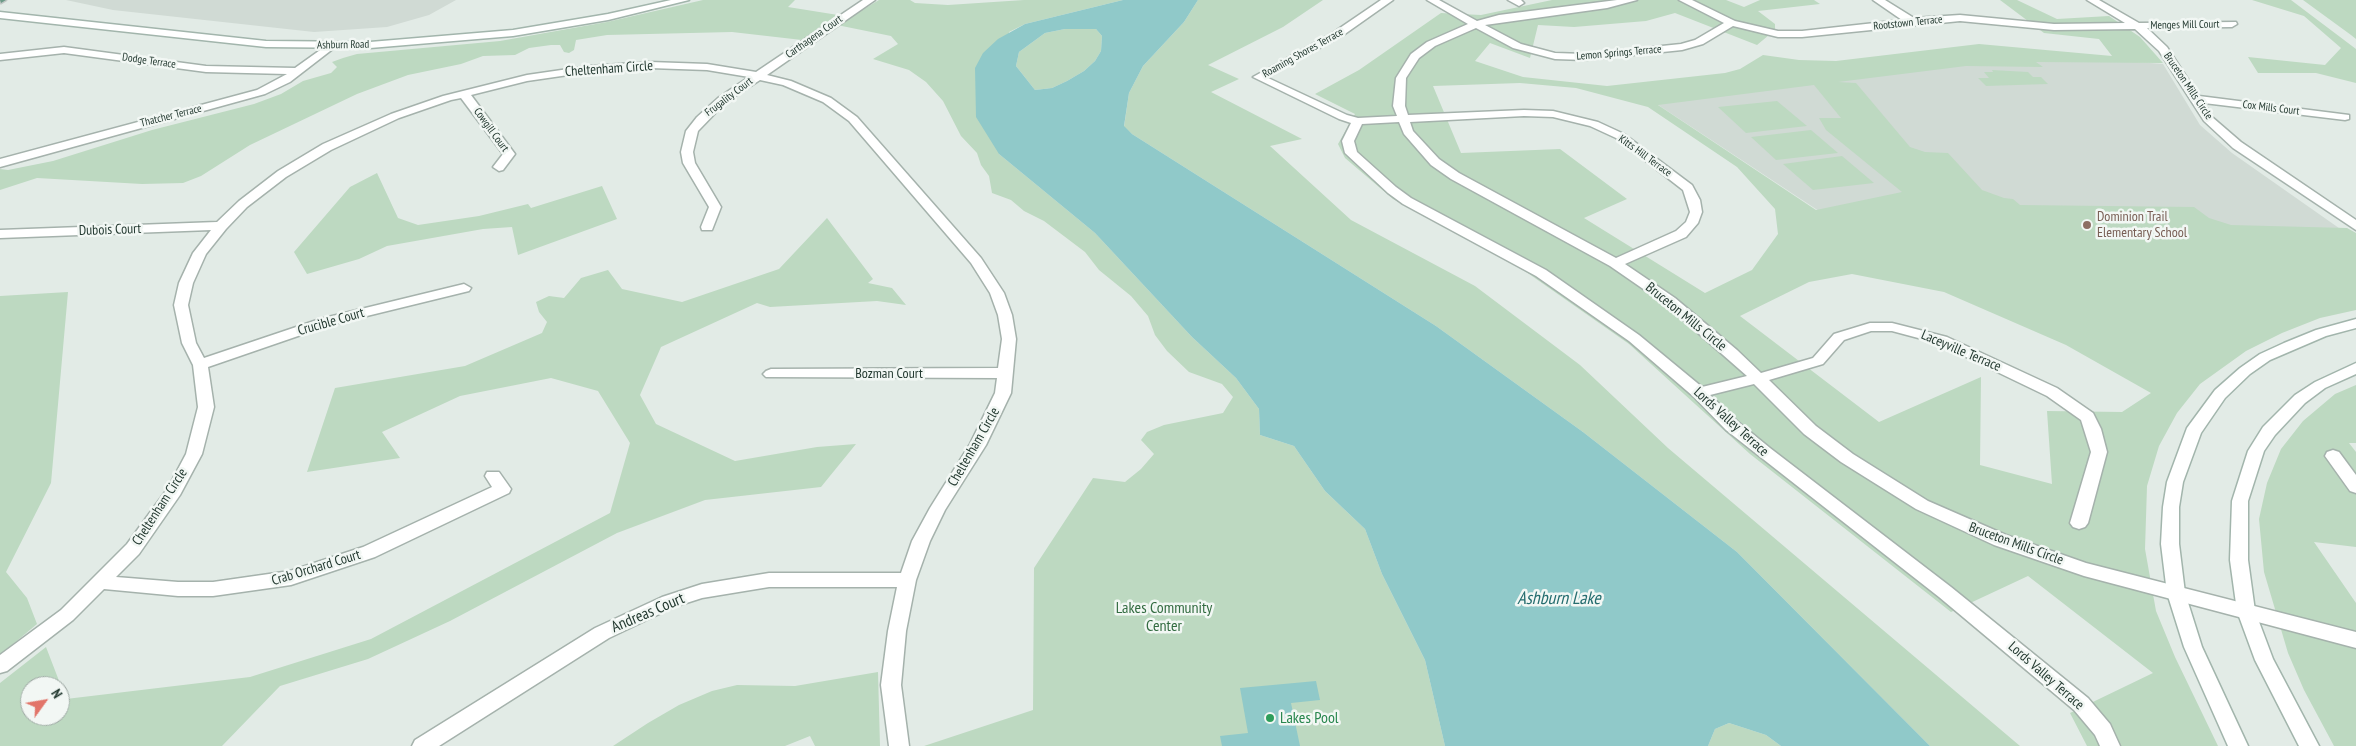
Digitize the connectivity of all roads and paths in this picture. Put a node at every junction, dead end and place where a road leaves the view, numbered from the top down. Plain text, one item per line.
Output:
1 (684, 0) edge
2 (870, 0) edge
3 (1388, 0) edge
4 (1432, 0) edge
5 (1632, 0) edge
6 (1684, 0) edge
7 (1878, 0) edge
8 (2092, 0) edge
9 (0, 15) edge
10 (1732, 22) junction
11 (1911, 22) junction
12 (1476, 24) junction
13 (2232, 24) dead end
14 (2138, 26) junction
15 (330, 46) junction
16 (0, 57) edge
17 (298, 71) junction
18 (759, 76) junction
19 (463, 93) junction
20 (2196, 99) junction
21 (2345, 117) dead end
22 (1402, 120) junction
23 (1358, 121) junction
24 (0, 163) edge
25 (499, 167) dead end
26 (221, 226) junction
27 (2356, 226) edge
28 (707, 227) dead end
29 (0, 234) edge
30 (1615, 263) junction
31 (464, 288) dead end
32 (2356, 323) edge
33 (200, 365) junction
34 (2356, 368) edge
35 (771, 374) dead end
36 (1006, 374) junction
37 (1758, 378) junction
38 (1699, 393) junction
39 (2333, 456) dead end
40 (493, 476) dead end
41 (2356, 487) edge
42 (2079, 523) dead end
43 (907, 580) junction
44 (100, 582) junction
45 (2176, 593) junction
46 (2246, 611) junction
47 (2356, 640) edge
48 (0, 665) edge
49 (422, 746) edge
50 (899, 746) edge
51 (2110, 746) edge
52 (2238, 746) edge
53 (2310, 746) edge

1 - 15 street, Ashburn Road
2 - 18 street, Carthagena Court
3 - 23 street, Roaming Shores Terrace
4 - 12 street, Lemon Springs Terrace
5 - 12 street, Bruceton Mills Circle
6 - 10 street, Rootstown Terrace
7 - 11 street
8 - 14 street, Bruceton Mills Circle
9 - 15 street, Ashburn Road
10 - 11 street, Rootstown Terrace
10 - 12 street, Lemon Springs Terrace
11 - 14 street, Rootstown Terrace
12 - 22 street, Bruceton Mills Circle
13 - 14 street, Menges Mill Court
14 - 20 street, Bruceton Mills Circle
15 - 17 street, Thatcher Terrace
16 - 17 street, Dodge Terrace
17 - 24 street, Thatcher Terrace
18 - 19 street, Cheltenham Circle
18 - 28 street, Frugality Court
18 - 36 street, Cheltenham Circle
19 - 25 street, Cowgill Court
19 - 26 street, Cheltenham Circle
20 - 21 street, Cox Mills Court
20 - 27 street, Bruceton Mills Circle
22 - 23 street, Kitts Hill Terrace
22 - 30 street, Bruceton Mills Circle
22 - 30 street, Kitts Hill Terrace
23 - 38 street, Lords Valley Terrace
26 - 29 street, Dubois Court
26 - 33 street, Cheltenham Circle
30 - 37 street, Bruceton Mills Circle
31 - 33 street, Crucible Court
32 - 45 street
33 - 44 street, Cheltenham Circle
34 - 46 street
35 - 36 street, Bozman Court
36 - 43 street, Cheltenham Circle
37 - 38 street, Laceyville Terrace
37 - 42 street, Laceyville Terrace
37 - 45 street, Bruceton Mills Circle
38 - 51 street, Lords Valley Terrace
39 - 41 street
40 - 44 street, Crab Orchard Court
43 - 49 street, Andreas Court
43 - 50 street, Cheltenham Circle
44 - 48 street, Cheltenham Circle
45 - 46 street, Bruceton Mills Circle
45 - 52 street
46 - 47 street, Bruceton Mills Circle
46 - 53 street

